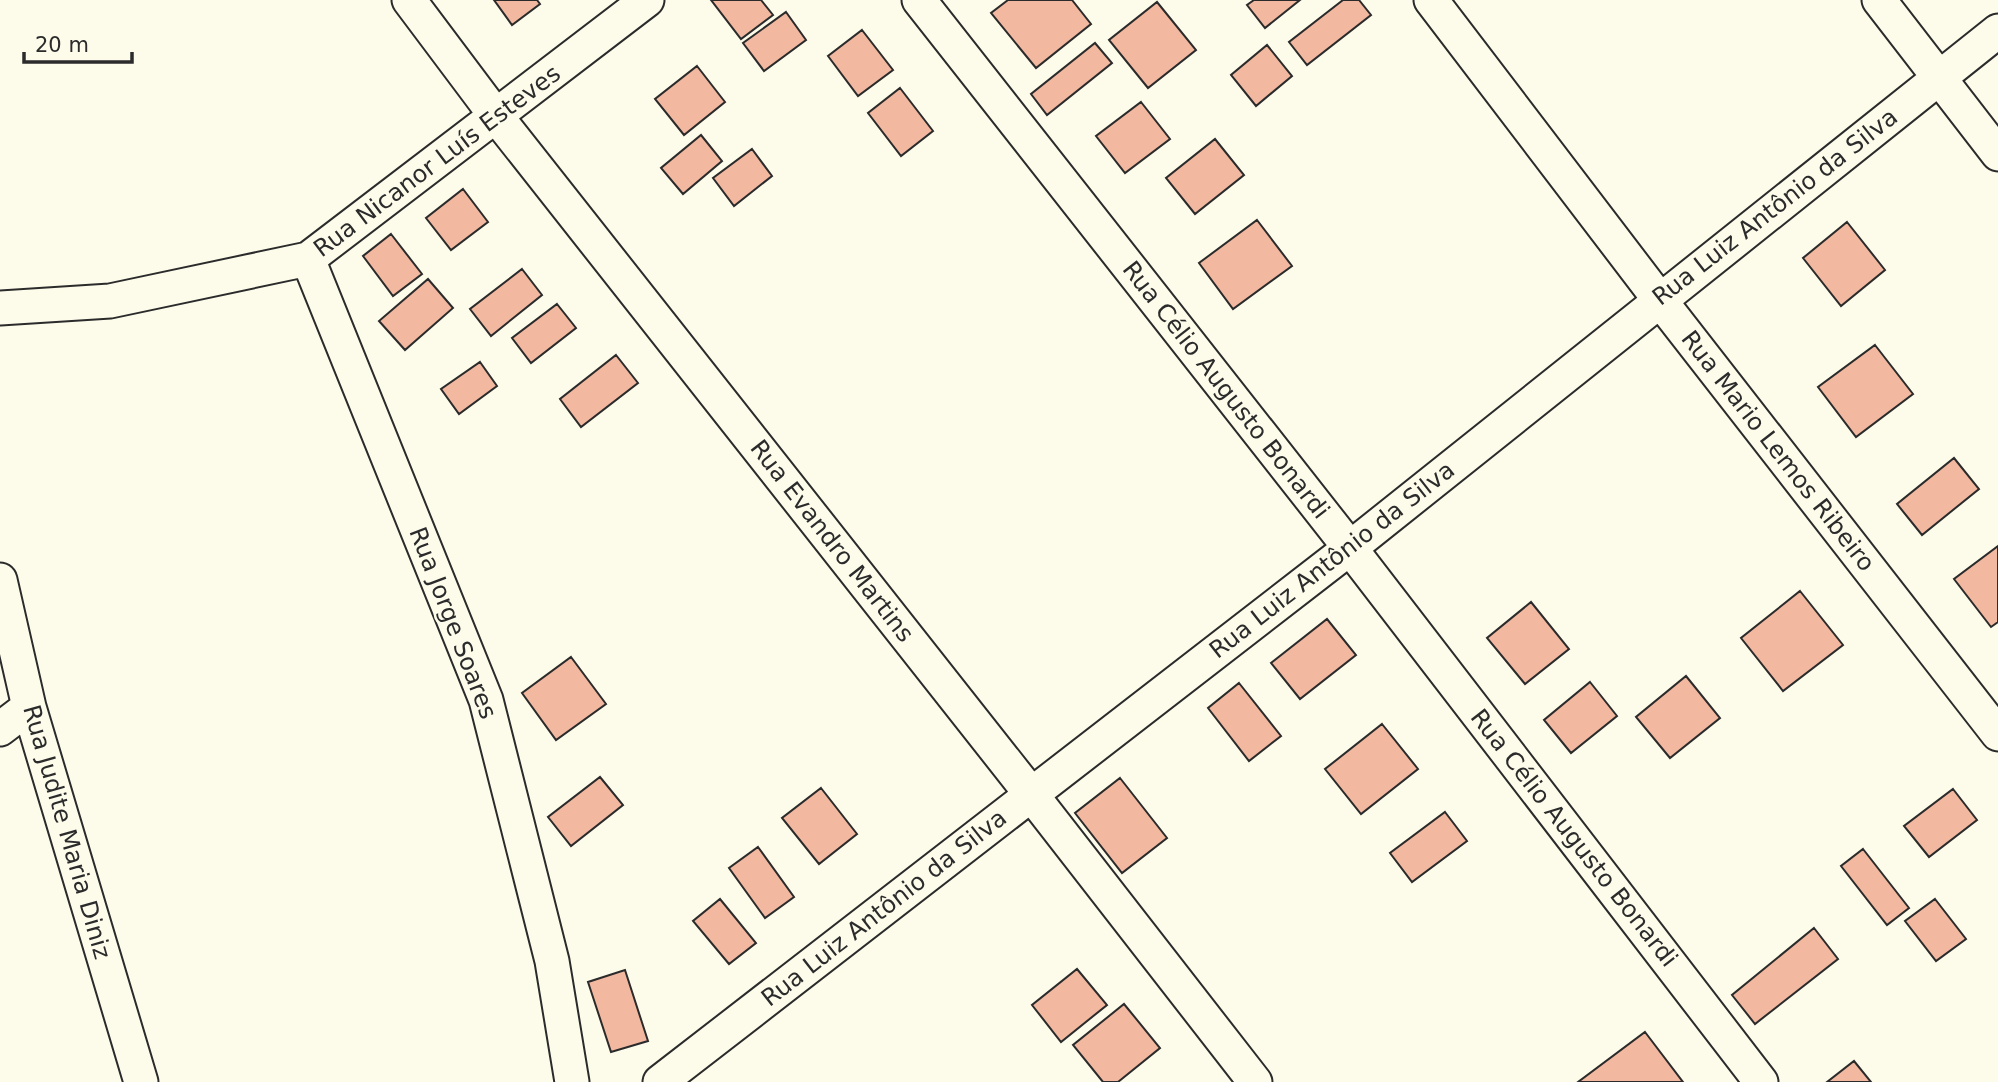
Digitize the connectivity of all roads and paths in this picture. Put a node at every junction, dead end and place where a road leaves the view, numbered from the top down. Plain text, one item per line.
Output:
1 (409, 0) edge
2 (647, 0) edge
3 (919, 0) edge
4 (1431, 0) edge
5 (1879, 0) edge
6 (1998, 31) edge
7 (1939, 78) junction
8 (496, 116) junction
9 (1998, 154) edge
10 (309, 259) junction
11 (1659, 299) junction
12 (0, 308) edge
13 (1350, 548) junction
14 (0, 580) edge
15 (29, 707) junction
16 (0, 729) edge
17 (1998, 734) edge
18 (1031, 794) junction
19 (132, 1077) edge
20 (572, 1082) edge
21 (660, 1082) edge
22 (1255, 1082) edge
23 (1761, 1082) edge

1 - 8 street, Rua Evandro Martins
2 - 8 street, Rua Nicanor Luís Esteves
3 - 13 street, Rua Célio Augusto Bonardi
4 - 11 street, Rua Mario Lemos Ribeiro
5 - 7 street
6 - 7 street, Rua Luiz Antônio da Silva
7 - 9 street
7 - 11 street, Rua Luiz Antônio da Silva
8 - 10 street, Rua Nicanor Luís Esteves
8 - 18 street, Rua Evandro Martins
10 - 12 street, Rua Nicanor Luís Esteves
10 - 20 street, Rua Jorge Soares
11 - 13 street, Rua Luiz Antônio da Silva
11 - 17 street, Rua Mario Lemos Ribeiro
13 - 18 street, Rua Luiz Antônio da Silva
13 - 23 street, Rua Célio Augusto Bonardi
14 - 15 street, Rua Judite Maria Diniz
15 - 16 street
15 - 19 street, Rua Judite Maria Diniz
18 - 21 street, Rua Luiz Antônio da Silva
18 - 22 street, Rua Evandro Martins

